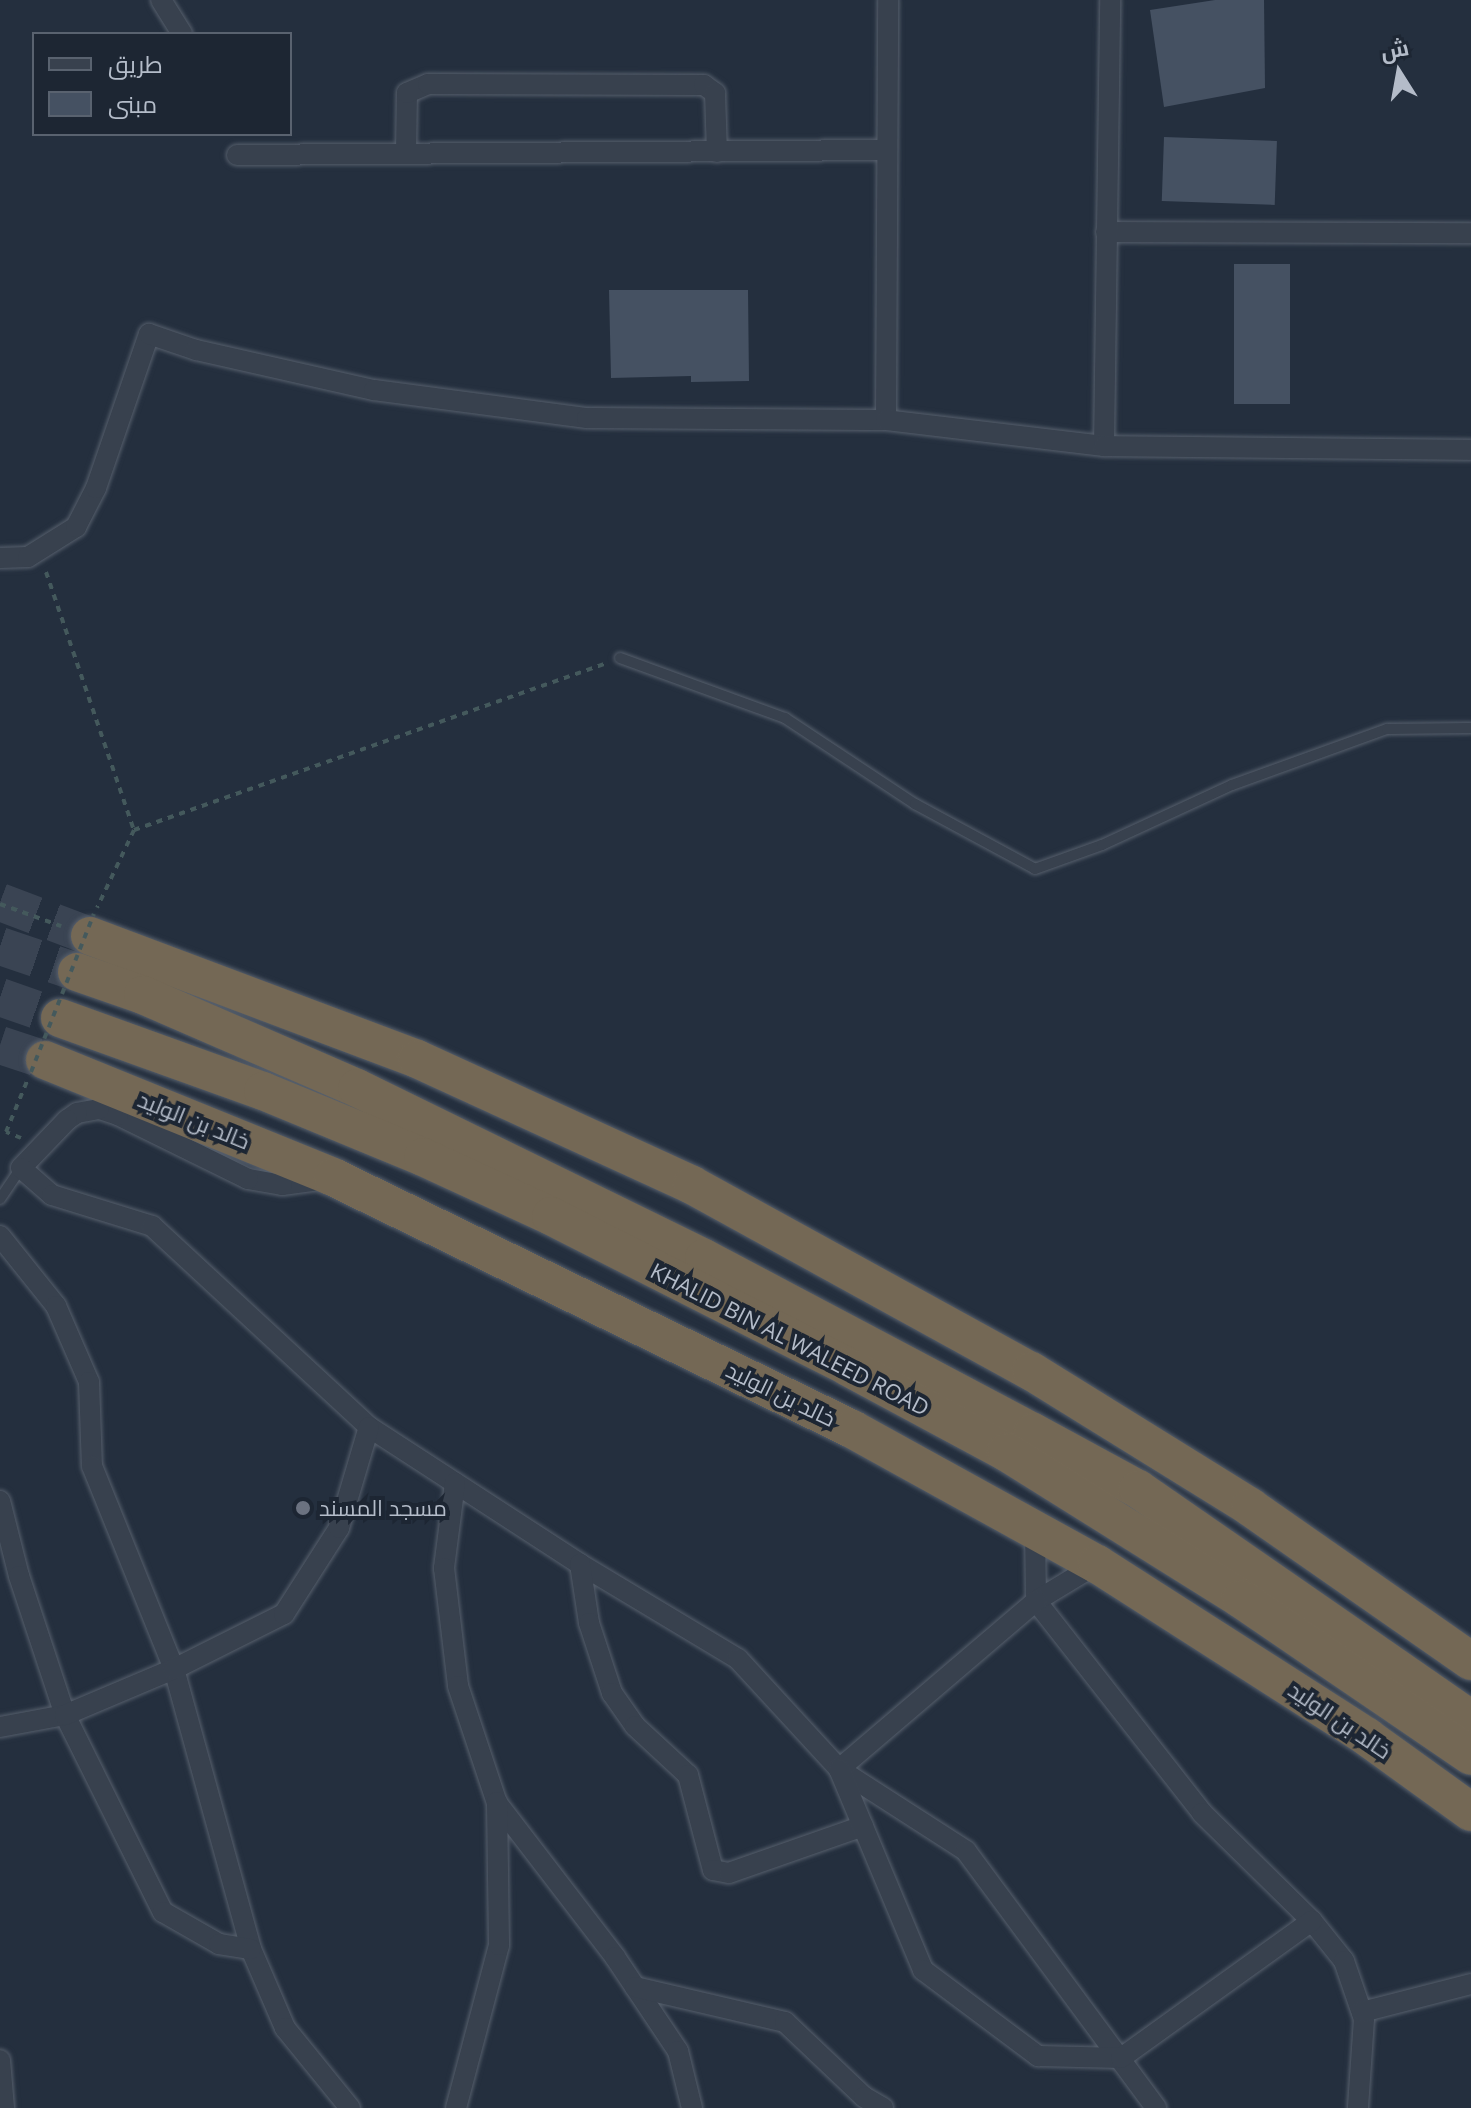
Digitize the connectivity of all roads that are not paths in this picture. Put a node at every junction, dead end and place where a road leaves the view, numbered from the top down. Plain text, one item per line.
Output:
1 (161, 0) edge
2 (888, 0) edge
3 (1110, 0) edge
4 (181, 32) edge
5 (887, 150) junction
6 (717, 152) junction
7 (406, 154) junction
8 (237, 155) dead end
9 (1106, 232) junction
10 (1471, 233) edge
11 (886, 420) junction
12 (1104, 446) junction
13 (1471, 450) edge
14 (0, 558) edge
15 (620, 658) road end
16 (1471, 728) edge
17 (92, 925) tunnel mouth
18 (77, 972) tunnel mouth
19 (60, 1018) tunnel mouth
20 (38, 1066) tunnel mouth
21 (21, 1168) junction
22 (333, 1177) junction
23 (0, 1199) edge
24 (0, 1236) edge
25 (369, 1427) junction
26 (455, 1483) junction
27 (0, 1501) edge
28 (1035, 1529) junction
29 (580, 1564) junction
30 (1097, 1564) junction
31 (1036, 1601) junction
32 (1471, 1661) edge
33 (174, 1669) junction
34 (65, 1715) junction
35 (1471, 1720) edge
36 (0, 1727) edge
37 (1471, 1756) edge
38 (839, 1769) junction
39 (497, 1802) junction
40 (1471, 1812) edge
41 (863, 1826) junction
42 (1312, 1921) junction
43 (251, 1949) junction
44 (1471, 1984) edge
45 (635, 1987) junction
46 (1362, 2012) junction
47 (1121, 2058) junction
48 (0, 2060) edge
49 (2, 2104) edge
50 (350, 2108) edge
51 (456, 2108) edge
52 (692, 2108) edge
53 (883, 2108) edge
54 (1156, 2108) edge
55 (1358, 2108) edge

1 - 4 street
2 - 5 street
3 - 9 street
5 - 6 street
5 - 11 street
6 - 7 street
6 - 7 street
7 - 8 street
9 - 10 street
9 - 12 street
11 - 12 street
11 - 14 street
12 - 13 street
15 - 16 lane
17 - 32 highway
18 - 35 highway, KHALID BIN AL WALEED ROAD
19 - 37 highway, KHALID BIN AL WALEED ROAD
20 - 22 highway, خالد بن الوليد
21 - 22 street
21 - 23 lane
21 - 25 street
22 - 28 highway, خالد بن الوليد
24 - 33 street
25 - 26 street
25 - 33 street
26 - 29 street
26 - 39 street
27 - 34 street
28 - 30 highway, خالد بن الوليد
28 - 31 street
29 - 38 street
29 - 41 street
30 - 31 street
30 - 40 highway, خالد بن الوليد
31 - 38 street
31 - 42 street
33 - 34 street
33 - 43 street
34 - 36 street
34 - 43 street
38 - 41 street
38 - 47 street
39 - 45 street
39 - 51 street
41 - 47 street
42 - 46 street
42 - 47 street
43 - 50 street
44 - 46 street
45 - 52 street
45 - 53 street
46 - 55 street
47 - 54 street
48 - 49 street

